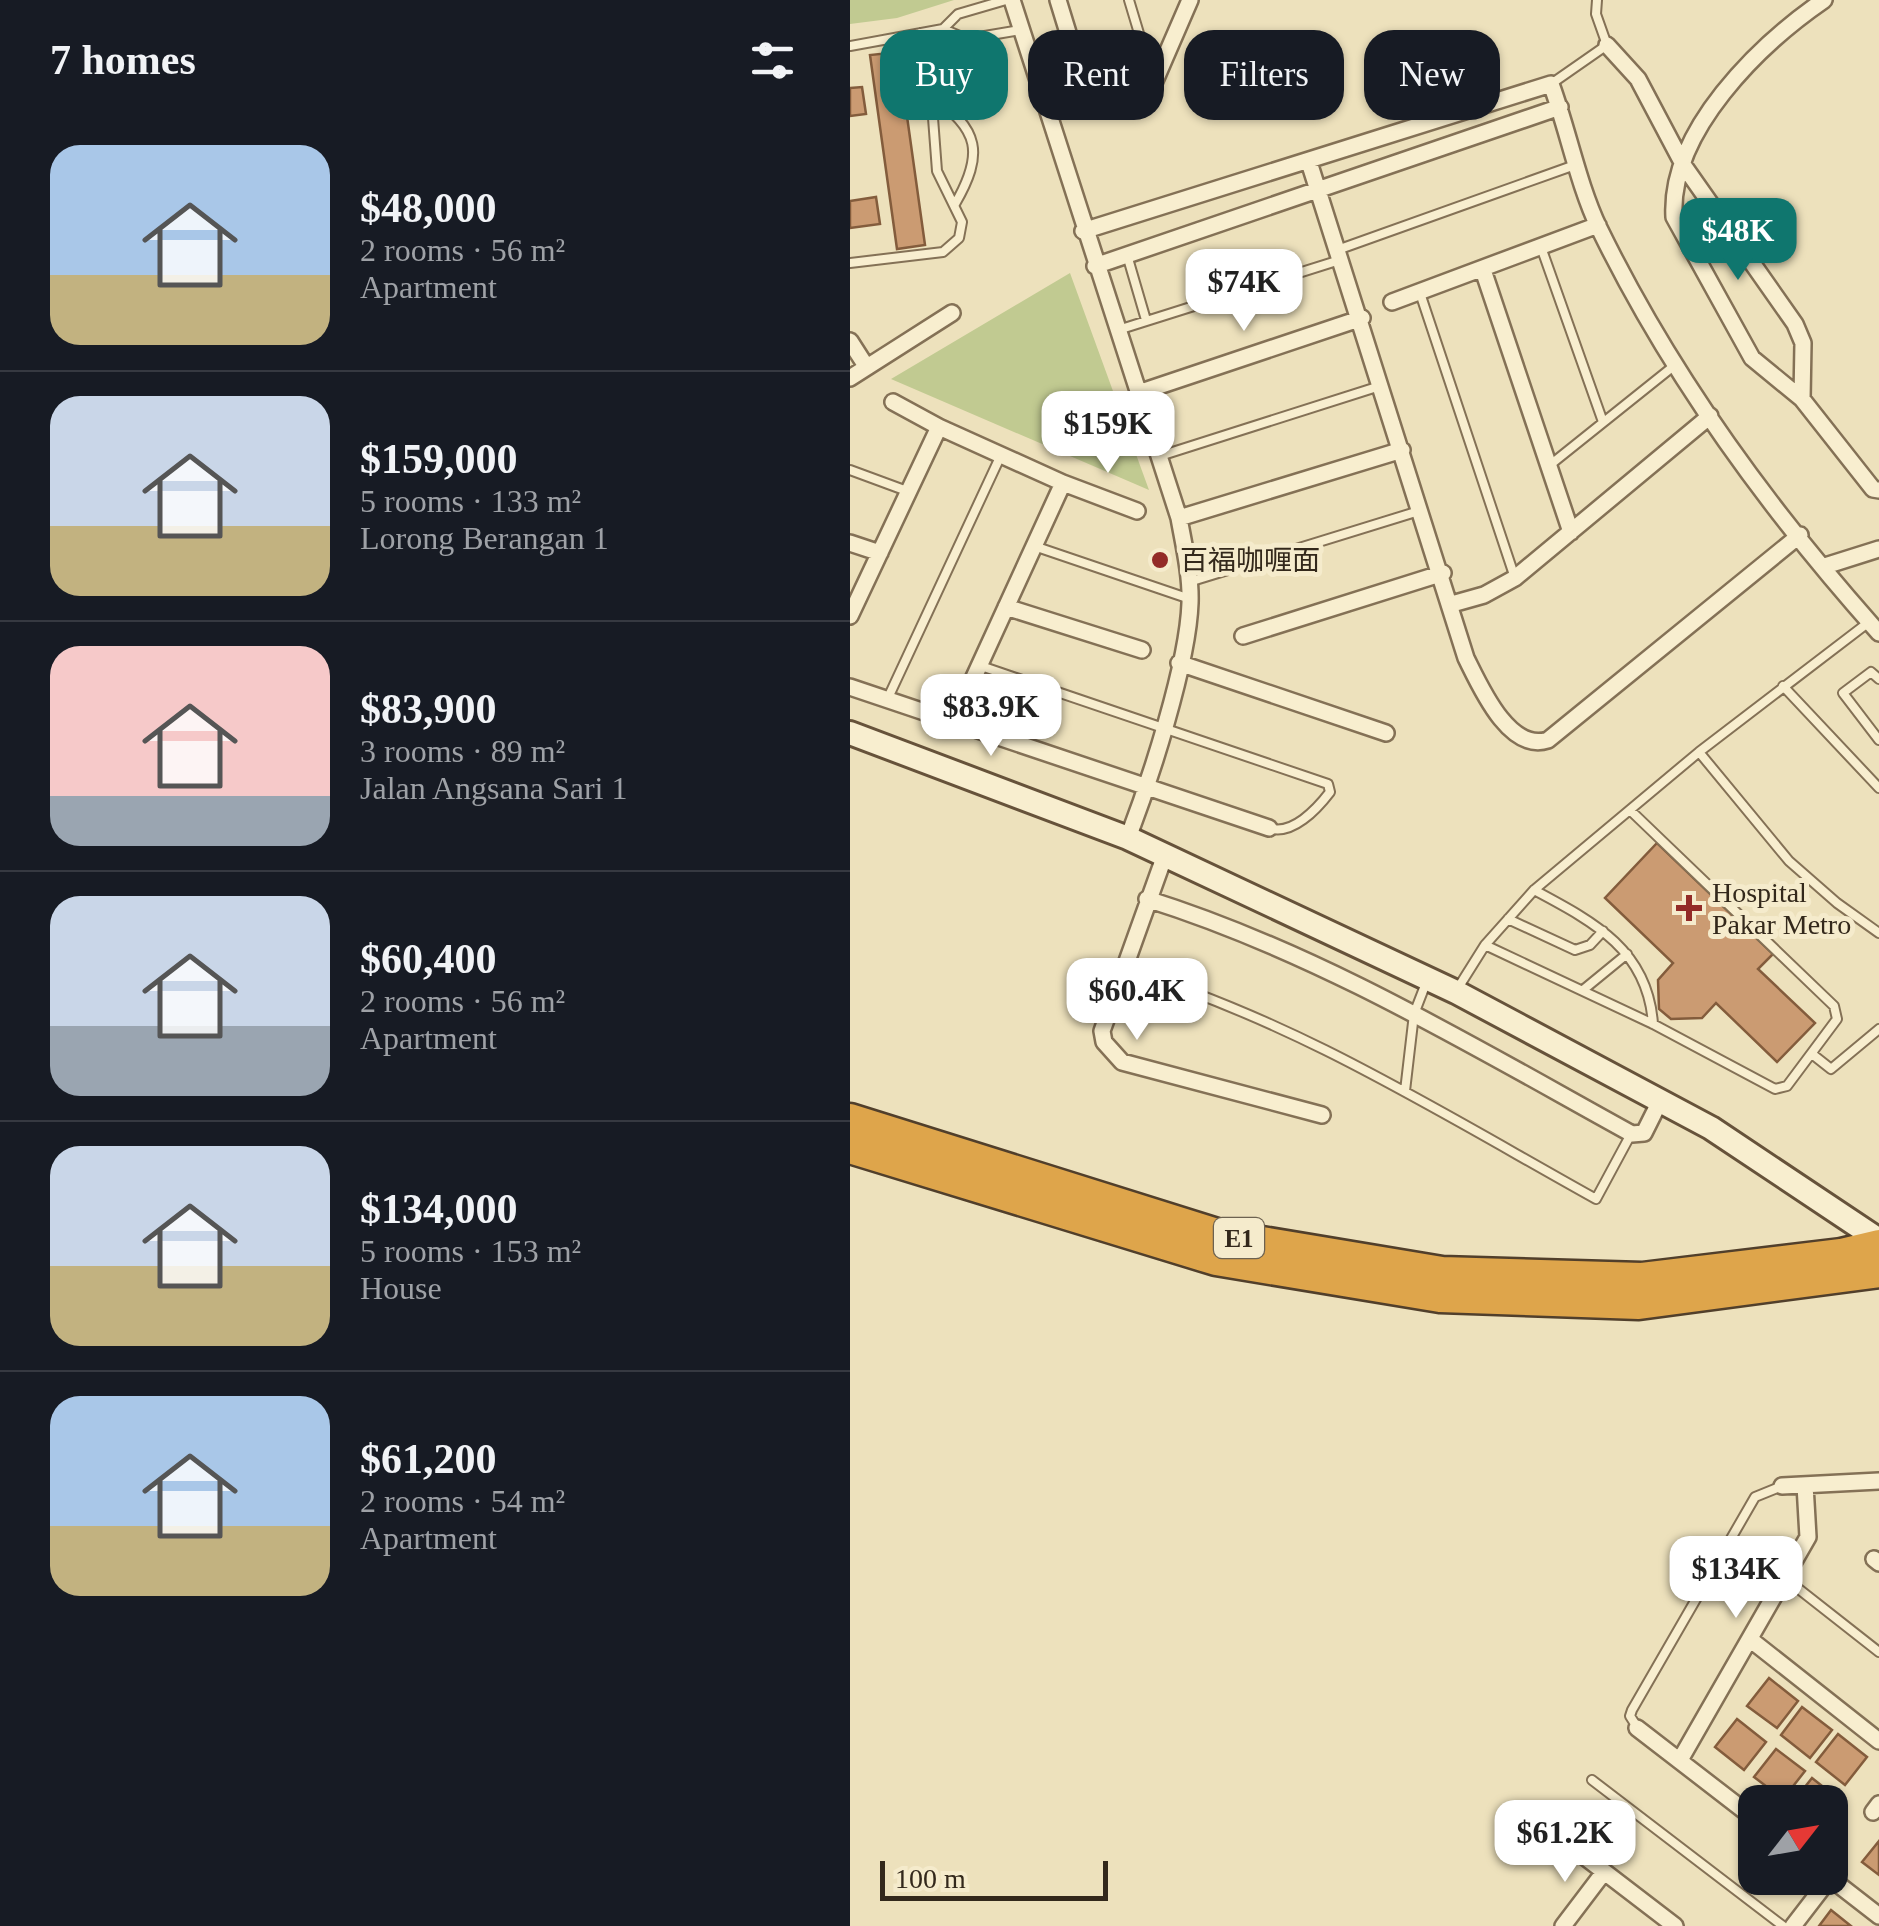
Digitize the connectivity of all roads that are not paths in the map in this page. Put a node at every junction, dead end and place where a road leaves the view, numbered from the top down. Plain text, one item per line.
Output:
1 (1009, 0) edge
2 (1058, 0) edge
3 (1130, 0) edge
4 (1190, 0) edge
5 (1597, 0) edge
6 (1824, 0) edge
7 (943, 29) junction
8 (937, 30) edge
9 (1021, 30) junction
10 (1067, 30) edge
11 (1139, 30) edge
12 (880, 40) edge
13 (1607, 45) junction
14 (850, 46) edge
15 (1164, 61) edge
16 (1551, 84) junction
17 (1560, 107) junction
18 (933, 120) edge
19 (961, 120) edge
20 (1310, 162) junction
21 (1579, 164) junction
22 (1684, 166) junction
23 (1319, 188) junction
24 (955, 205) junction
25 (1598, 225) junction
26 (1084, 231) junction
27 (1540, 247) junction
28 (1341, 254) junction
29 (1128, 255) junction
30 (850, 264) edge
31 (1095, 266) junction
32 (1483, 270) junction
33 (1420, 292) junction
34 (1392, 302) dead end
35 (952, 313) dead end
36 (1362, 318) junction
37 (1146, 320) junction
38 (1118, 330) junction
39 (850, 341) edge
40 (1675, 365) junction
41 (866, 366) junction
42 (850, 378) edge
43 (1382, 386) junction
44 (1141, 392) junction
45 (1802, 399) junction
46 (893, 402) dead end
47 (1710, 416) junction
48 (1603, 422) junction
49 (939, 426) junction
50 (1402, 450) junction
51 (1001, 456) junction
52 (1160, 456) junction
53 (1550, 465) junction
54 (850, 470) edge
55 (1063, 484) junction
56 (1879, 490) edge
57 (908, 491) junction
58 (1422, 510) junction
59 (1137, 511) dead end
60 (1180, 518) junction
61 (1571, 532) junction
62 (1800, 534) junction
63 (850, 543) edge
64 (1034, 546) junction
65 (1879, 548) edge
66 (880, 554) junction
67 (1825, 566) junction
68 (1442, 573) junction
69 (1515, 578) junction
70 (1190, 590) junction
71 (1452, 604) junction
72 (1006, 607) junction
73 (850, 616) edge
74 (1874, 627) edge
75 (1243, 636) dead end
76 (1142, 650) dead end
77 (1179, 663) junction
78 (978, 666) junction
79 (1879, 679) edge
80 (1783, 686) junction
81 (850, 687) edge
82 (888, 700) junction
83 (953, 722) junction
84 (1162, 727) junction
85 (850, 732) edge
86 (1386, 733) dead end
87 (1879, 740) edge
88 (1699, 752) junction
89 (1148, 787) junction
90 (1879, 788) edge
91 (1630, 810) junction
92 (1269, 828) joint
93 (1128, 838) junction
94 (1165, 854) junction
95 (1534, 890) junction
96 (1147, 899) junction
97 (1508, 919) junction
98 (1603, 931) junction
99 (1879, 932) edge
100 (1486, 945) junction
101 (1626, 954) junction
102 (1124, 969) junction
103 (1428, 978) junction
104 (1583, 990) junction
105 (1456, 992) junction
106 (1414, 1014) junction
107 (1654, 1024) junction
108 (1879, 1029) edge
109 (1812, 1054) junction
110 (1405, 1091) junction
111 (1660, 1101) junction
112 (1322, 1114) dead end
113 (850, 1119) edge
114 (1632, 1134) junction
115 (850, 1148) edge
116 (1879, 1243) edge
117 (1879, 1272) edge
118 (1641, 1291) junction
119 (1879, 1481) edge
120 (1806, 1485) junction
121 (1782, 1486) joint
122 (1786, 1579) junction
123 (1751, 1640) junction
124 (1879, 1652) edge
125 (1637, 1728) joint
126 (1879, 1741) edge
127 (1680, 1760) junction
128 (1592, 1780) dead end
129 (1738, 1806) edge
130 (1555, 1834) dead end
131 (1604, 1872) junction
132 (1848, 1892) edge
133 (1817, 1895) edge
134 (1879, 1916) edge
135 (1563, 1926) edge
136 (1674, 1926) edge
137 (1783, 1926) edge
138 (1793, 1926) edge

1 - 7 lane
1 - 9 street
2 - 10 street
3 - 11 lane
4 - 15 street
5 - 13 lane
6 - 22 street
7 - 8 lane
7 - 9 lane
9 - 26 street
12 - 14 lane
13 - 16 lane
13 - 22 street
16 - 17 street
16 - 20 street
17 - 21 street
17 - 23 street
18 - 24 lane
19 - 24 lane
20 - 23 street
20 - 26 street
21 - 25 street
21 - 28 lane
22 - 45 street
22 - 45 street
23 - 28 street
23 - 29 street
24 - 30 lane
25 - 27 street
25 - 40 street
26 - 31 street
27 - 32 street
27 - 48 lane
28 - 36 street
28 - 37 lane
29 - 31 street
29 - 37 lane
31 - 38 street
32 - 33 street
32 - 53 street
33 - 34 street
33 - 69 lane
35 - 41 street
36 - 43 street
36 - 44 street
37 - 38 lane
38 - 44 street
39 - 41 street
40 - 47 street
40 - 48 lane
41 - 42 street
43 - 50 street
43 - 52 lane
44 - 52 street
45 - 56 street
46 - 49 street
47 - 61 street
47 - 62 street
48 - 53 lane
49 - 51 street
49 - 57 street
50 - 58 street
50 - 60 street
51 - 55 street
51 - 82 lane
52 - 60 street
53 - 61 street
54 - 57 lane
55 - 59 street
55 - 64 street
57 - 66 street
58 - 68 street
58 - 70 lane
60 - 70 street
61 - 69 street
62 - 67 street
62 - 71 street
63 - 66 street
64 - 70 lane
64 - 72 street
65 - 67 street
66 - 73 street
67 - 74 street
68 - 71 street
68 - 75 street
69 - 71 street
70 - 77 street
72 - 76 street
72 - 78 street
74 - 80 lane
77 - 84 street
77 - 86 street
78 - 83 street
78 - 84 lane
79 - 87 lane
80 - 88 lane
80 - 90 lane
81 - 82 street
82 - 83 street
83 - 89 street
84 - 89 street
84 - 92 lane
85 - 93 main road
88 - 91 lane
88 - 99 lane
89 - 92 street
89 - 93 street
91 - 95 lane
91 - 109 lane
93 - 94 main road
94 - 96 street
94 - 103 main road
95 - 97 lane
95 - 98 lane
96 - 102 street
96 - 106 street
97 - 98 lane
97 - 100 lane
98 - 101 lane
100 - 104 lane
100 - 105 lane
101 - 104 lane
101 - 107 lane
102 - 110 lane
102 - 112 street
103 - 105 main road
103 - 106 lane
104 - 107 lane
105 - 111 main road
106 - 110 lane
106 - 114 street
107 - 109 lane
108 - 109 lane
110 - 114 lane
111 - 114 street
111 - 116 main road
113 - 118 highway, E1
115 - 118 highway, E1
116 - 118 highway, E1
117 - 118 highway, E1
119 - 120 street
120 - 121 street
120 - 122 street
121 - 125 lane
122 - 123 street
122 - 124 lane
123 - 126 street
123 - 127 street
125 - 127 street
127 - 129 street
128 - 137 lane
130 - 131 street
131 - 135 street
131 - 136 street
132 - 134 street
133 - 138 street

